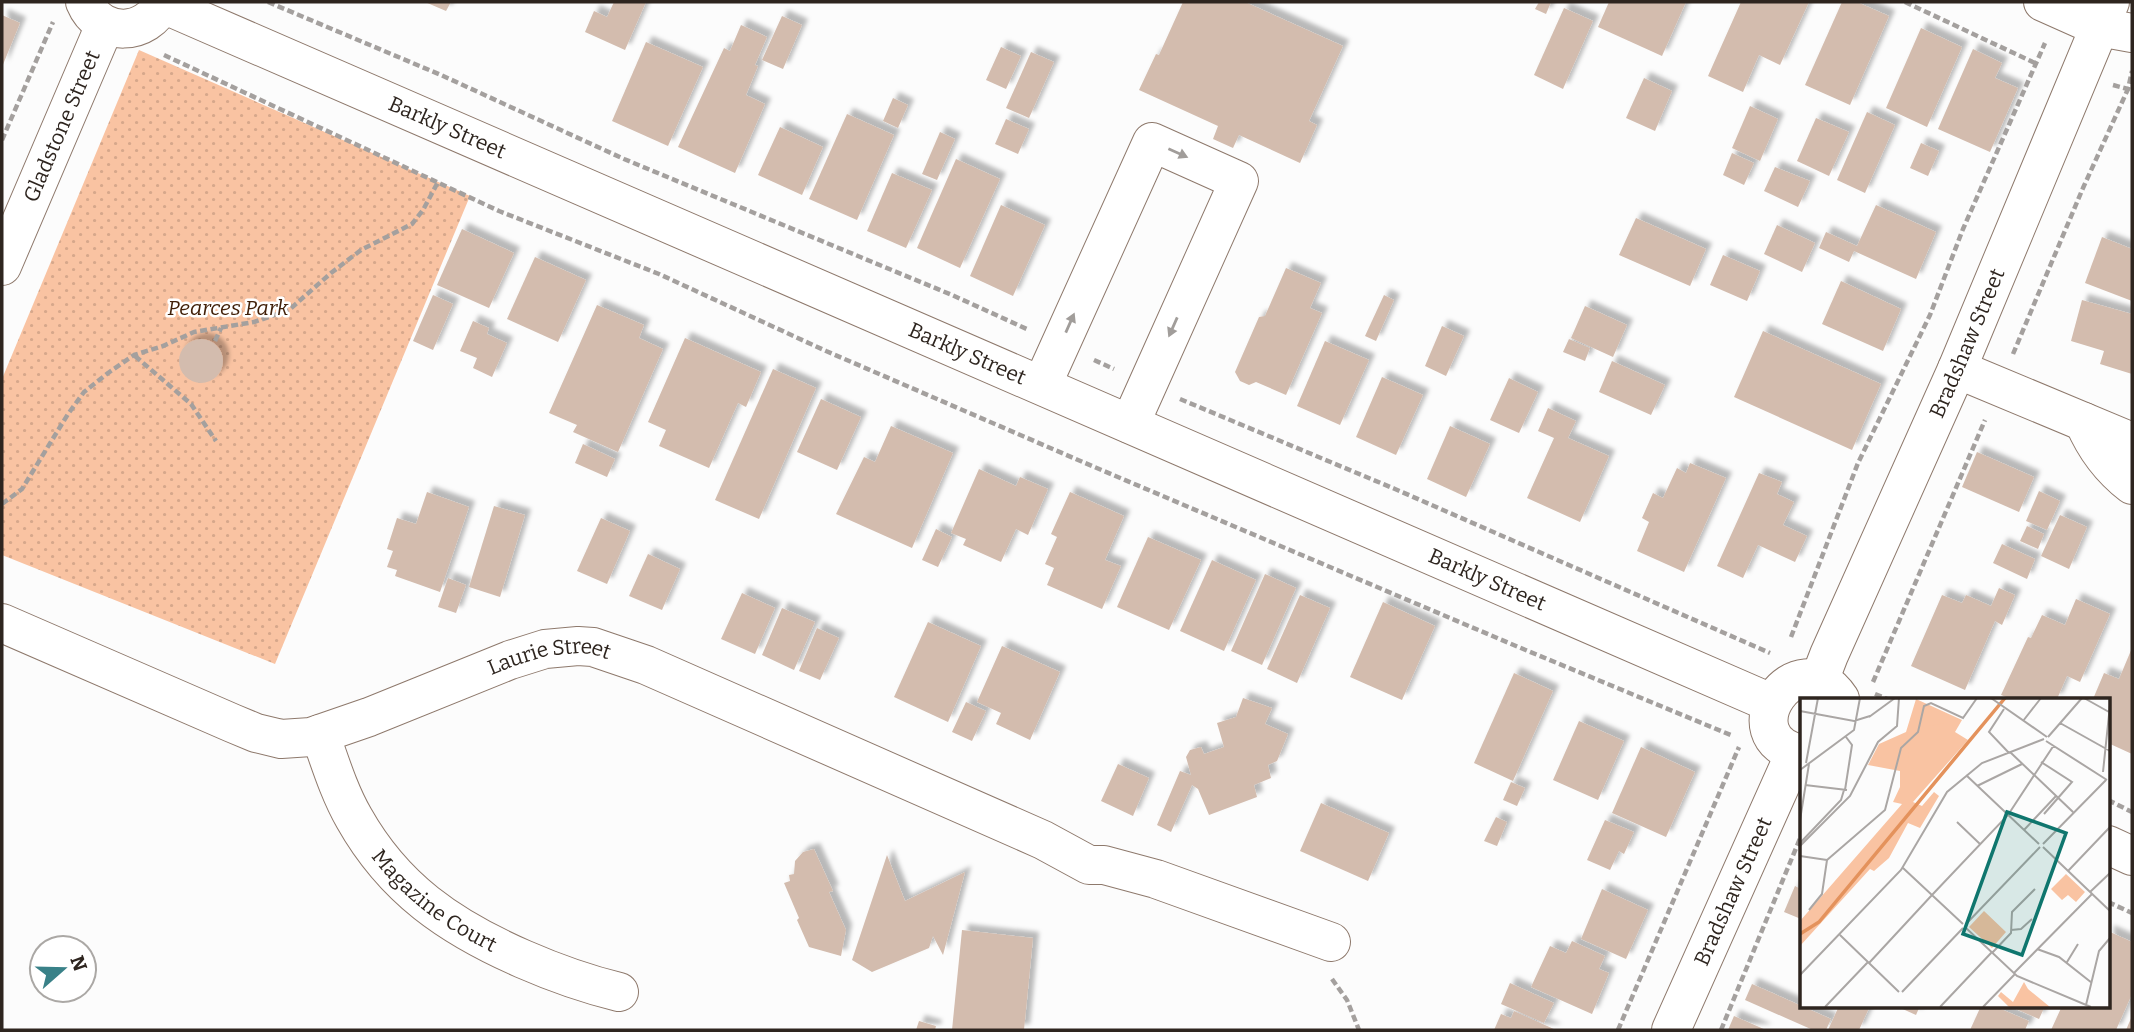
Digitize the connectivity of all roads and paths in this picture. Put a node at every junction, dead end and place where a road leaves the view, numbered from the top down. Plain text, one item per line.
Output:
1 (1905, 2) edge
2 (2043, 2) edge
3 (163, 3) edge
4 (82, 14) edge
5 (2114, 21) edge
6 (164, 55) dead end
7 (2132, 90) edge
8 (2, 140) edge
9 (438, 182) junction
10 (2, 266) edge
11 (221, 328) junction
12 (215, 341) dead end
13 (134, 355) junction
14 (1957, 369) junction
15 (1042, 385) junction
16 (2000, 387) junction
17 (2084, 422) junction
18 (1130, 424) junction
19 (216, 441) dead end
20 (2132, 442) edge
21 (2132, 485) edge
22 (2, 504) edge
23 (2, 623) edge
24 (1791, 637) dead end
25 (1843, 691) edge
26 (1771, 703) junction
27 (320, 734) junction
28 (1798, 753) edge
29 (2110, 801) edge
30 (2132, 812) edge
31 (1800, 838) edge
32 (2110, 846) edge
33 (2132, 856) edge
34 (2110, 903) edge
35 (2132, 913) edge
36 (1331, 942) dead end
37 (619, 992) dead end
38 (1618, 1030) edge
39 (1671, 1030) edge
40 (1721, 1030) edge

1 - 24 path
2 - 5 street
3 - 4 street
3 - 15 street, Barkly Street
4 - 8 path
4 - 10 street, Gladstone Street
5 - 14 street, Bradshaw Street
6 - 9 path
7 - 16 path
9 - 11 path
9 - 38 path
11 - 12 path
11 - 13 path
13 - 19 path
13 - 22 path
14 - 16 street
14 - 25 street, Bradshaw Street
15 - 18 street, Barkly Street
15 -> 18 street
16 - 17 street
16 - 25 path
17 - 20 street
17 - 21 street
18 - 26 street, Barkly Street
23 - 27 street, Laurie Street
25 - 26 street
26 - 28 street
27 - 36 street, Laurie Street
27 - 37 street, Magazine Court
28 - 39 street, Bradshaw Street
29 - 30 path
31 - 40 path
32 - 33 street
34 - 35 path

